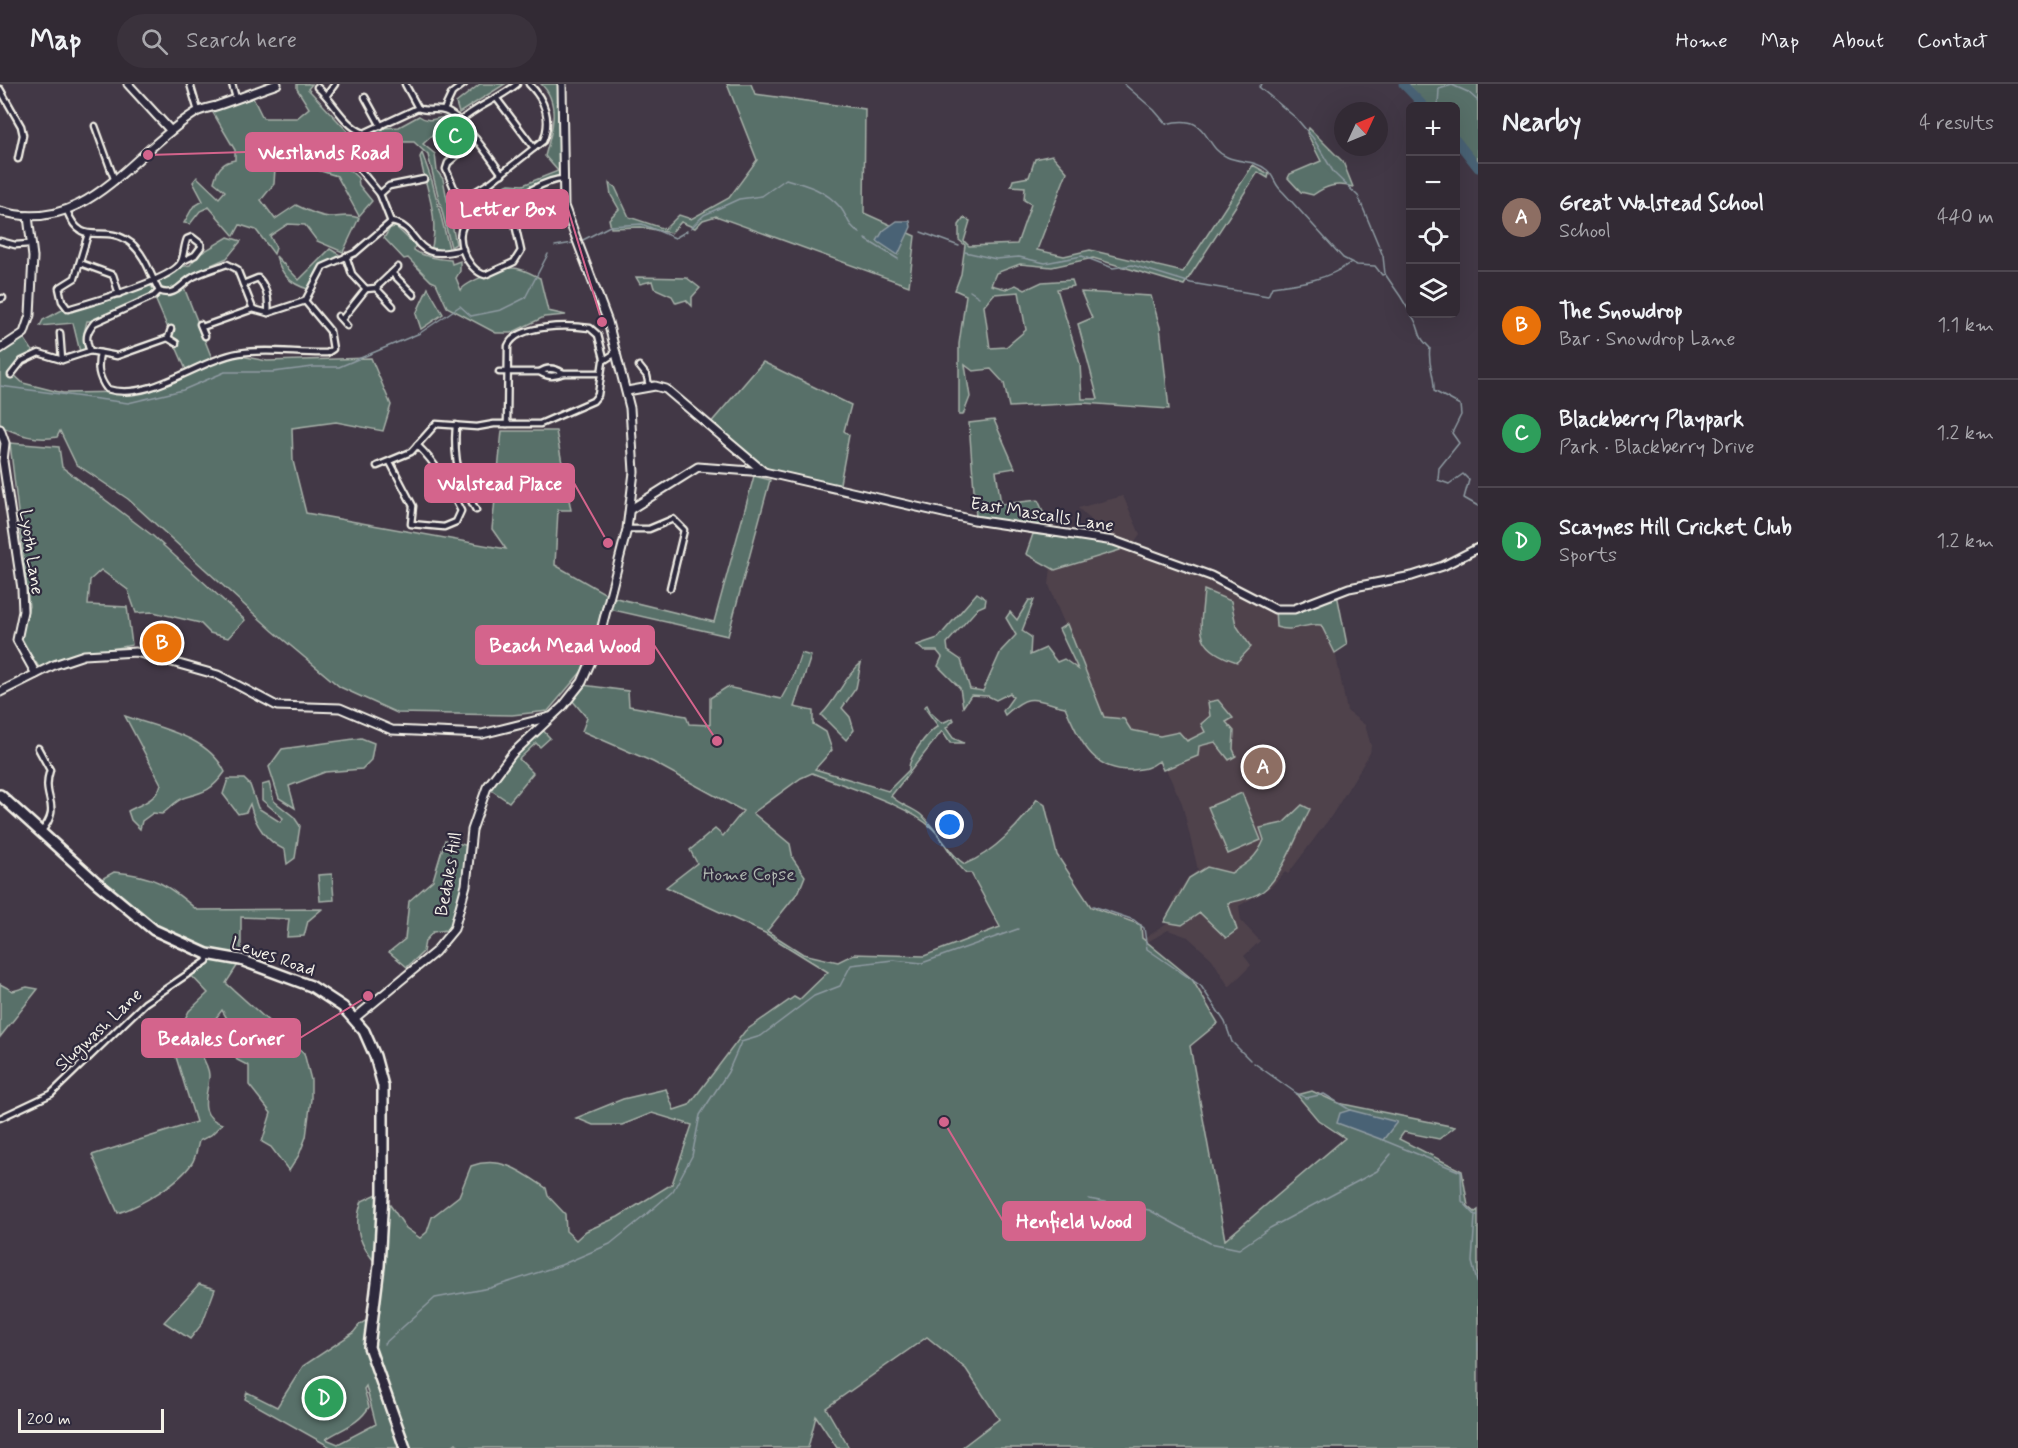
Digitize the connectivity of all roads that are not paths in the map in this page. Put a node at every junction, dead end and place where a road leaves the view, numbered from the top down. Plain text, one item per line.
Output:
1 (128, 84) edge
2 (190, 84) edge
3 (232, 84) edge
4 (277, 84) edge
5 (335, 84) edge
6 (405, 84) edge
7 (464, 84) edge
8 (517, 84) edge
9 (529, 84) edge
10 (562, 84) edge
11 (317, 87) dead end
12 (0, 89) edge
13 (327, 95) junction
14 (365, 97) dead end
15 (236, 98) junction
16 (497, 99) junction
17 (418, 108) junction
18 (444, 110) junction
19 (198, 111) junction
20 (459, 122) junction
21 (95, 126) dead end
22 (381, 126) junction
23 (170, 130) junction
24 (476, 139) junction
25 (534, 148) junction
26 (18, 159) dead end
27 (362, 163) dead end
28 (502, 174) junction
29 (424, 179) dead end
30 (564, 179) junction
31 (115, 181) junction
32 (381, 194) junction
33 (508, 210) junction
34 (0, 211) edge
35 (67, 211) junction
36 (28, 216) junction
37 (391, 222) junction
38 (88, 234) junction
39 (0, 241) edge
40 (30, 244) junction
41 (463, 249) junction
42 (346, 256) junction
43 (181, 262) junction
44 (80, 263) junction
45 (398, 267) dead end
46 (392, 273) junction
47 (153, 279) junction
48 (243, 284) junction
49 (375, 288) junction
50 (366, 289) junction
51 (159, 291) junction
52 (119, 294) junction
53 (414, 295) dead end
54 (305, 301) junction
55 (393, 306) dead end
56 (254, 309) junction
57 (268, 313) junction
58 (347, 326) dead end
59 (171, 329) dead end
60 (60, 333) dead end
61 (205, 336) dead end
62 (168, 338) junction
63 (176, 343) dead end
64 (0, 349) edge
65 (90, 351) junction
66 (617, 352) junction
67 (100, 353) junction
68 (604, 358) junction
69 (62, 360) junction
70 (639, 366) dead end
71 (499, 372) dead end
72 (508, 372) junction
73 (601, 373) junction
74 (11, 375) dead end
75 (649, 386) junction
76 (627, 391) junction
77 (507, 424) junction
78 (456, 425) junction
79 (0, 429) edge
80 (417, 445) junction
81 (390, 462) junction
82 (377, 466) dead end
83 (480, 470) dead end
84 (764, 472) junction
85 (459, 476) junction
86 (632, 509) junction
87 (476, 510) dead end
88 (627, 529) junction
89 (1478, 548) edge
90 (670, 588) dead end
91 (36, 674) junction
92 (0, 692) edge
93 (550, 717) junction
94 (38, 748) dead end
95 (0, 795) edge
96 (41, 833) junction
97 (207, 954) junction
98 (355, 1018) junction
99 (0, 1118) edge
100 (405, 1448) edge

1 - 23 street
2 - 19 street
3 - 15 street
4 - 15 street
5 - 13 street
6 - 17 street
7 - 18 street
8 - 16 street
9 - 25 street
10 - 30 street, Bedales Hill
11 - 13 street
12 - 26 street
13 - 22 street
14 - 22 street
15 - 19 street
16 - 20 street
16 - 25 street
17 - 18 street
17 - 22 street
18 - 20 street
19 - 23 street
20 - 24 street
21 - 31 street
23 - 31 street
24 - 28 street
24 - 28 street
25 - 28 street
27 - 32 street
29 - 32 street
30 - 33 street
30 - 66 street, Bedales Hill
31 - 35 street
32 - 37 street
33 - 41 street
33 - 41 street
34 - 36 street
35 - 36 street
35 - 38 street
36 - 40 street
37 - 41 street
37 - 42 street
38 - 44 street
38 - 47 street
39 - 40 street
40 - 64 street
42 - 50 street
42 - 54 street
43 - 43 street
43 - 47 street
44 - 52 street
44 - 52 street
45 - 46 street
46 - 49 street
46 - 53 street
47 - 51 street
47 - 52 street
48 - 51 street
48 - 56 street
48 - 57 street
49 - 50 street
49 - 55 street
50 - 58 street
51 - 65 street
54 - 57 street
54 - 67 street
56 - 57 street
56 - 61 street
59 - 62 street
60 - 69 street
62 - 63 street
62 - 67 street
65 - 67 street
65 - 69 street
66 - 68 street
66 - 76 street, Bedales Hill
68 - 72 street
68 - 73 street
69 - 74 street
70 - 75 street
71 - 72 street
72 - 73 street
72 - 77 street
73 - 77 street
75 - 76 street
75 - 84 street, East Mascalls Lane
76 - 86 street, Bedales Hill
77 - 78 street
78 - 80 street
78 - 85 street
79 - 91 street, Lyoth Lane
80 - 81 street
80 - 81 street
81 - 82 street
83 - 85 street
84 - 86 street
84 - 89 street, East Mascalls Lane
85 - 87 street
86 - 88 street, Bedales Hill
88 - 90 street
88 - 93 street, Bedales Hill
91 - 92 street
91 - 93 street
93 - 98 street, Bedales Hill
94 - 96 street
95 - 96 highway, Lewes Road
96 - 97 highway, Lewes Road
97 - 98 highway, Lewes Road
97 - 99 street, Slugwash Lane
98 - 100 highway, Lewes Road

